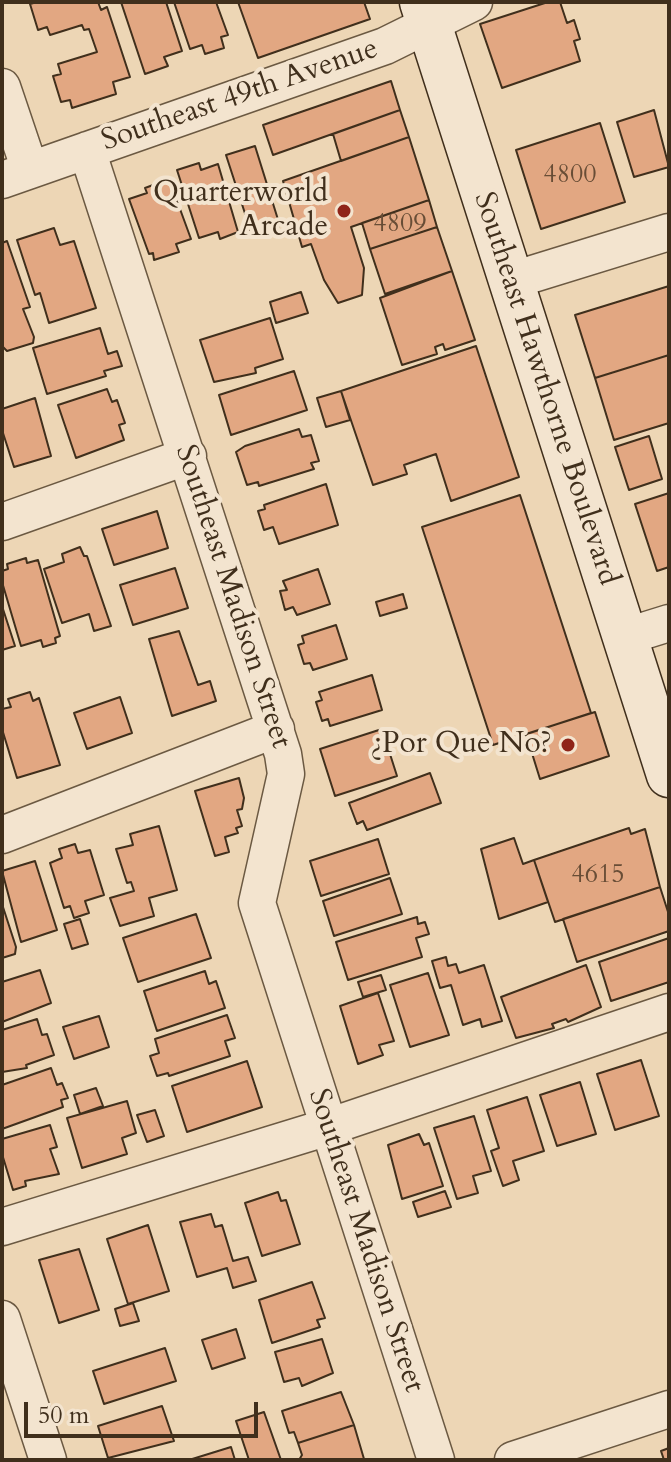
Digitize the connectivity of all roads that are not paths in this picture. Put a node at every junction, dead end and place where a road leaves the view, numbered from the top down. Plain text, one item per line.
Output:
1 (474, 2) edge
2 (425, 13) edge
3 (2, 87) edge
4 (87, 150) junction
5 (16, 175) edge
6 (669, 232) edge
7 (510, 281) junction
8 (188, 456) junction
9 (2, 522) edge
10 (669, 623) edge
11 (624, 637) junction
12 (276, 729) junction
13 (669, 775) edge
14 (2, 835) edge
15 (669, 1012) edge
16 (328, 1127) junction
17 (2, 1227) edge
18 (2, 1319) edge
19 (669, 1409) edge
20 (48, 1460) edge
21 (436, 1460) edge
22 (513, 1460) edge

1 - 2 street, Southeast 49th Avenue
2 - 4 street, Southeast 49th Avenue
2 - 7 main road, Southeast Hawthorne Boulevard
3 - 5 street
4 - 5 street, Southeast 49th Avenue
4 - 8 street, Southeast Madison Street
6 - 7 street
7 - 11 main road, Southeast Hawthorne Boulevard
8 - 9 street
8 - 12 street, Southeast Madison Street
10 - 11 street
11 - 13 main road, Southeast Hawthorne Boulevard
12 - 14 street
12 - 16 street, Southeast Madison Street
15 - 16 street
16 - 17 street
16 - 21 street, Southeast Madison Street
18 - 20 street
19 - 22 street

